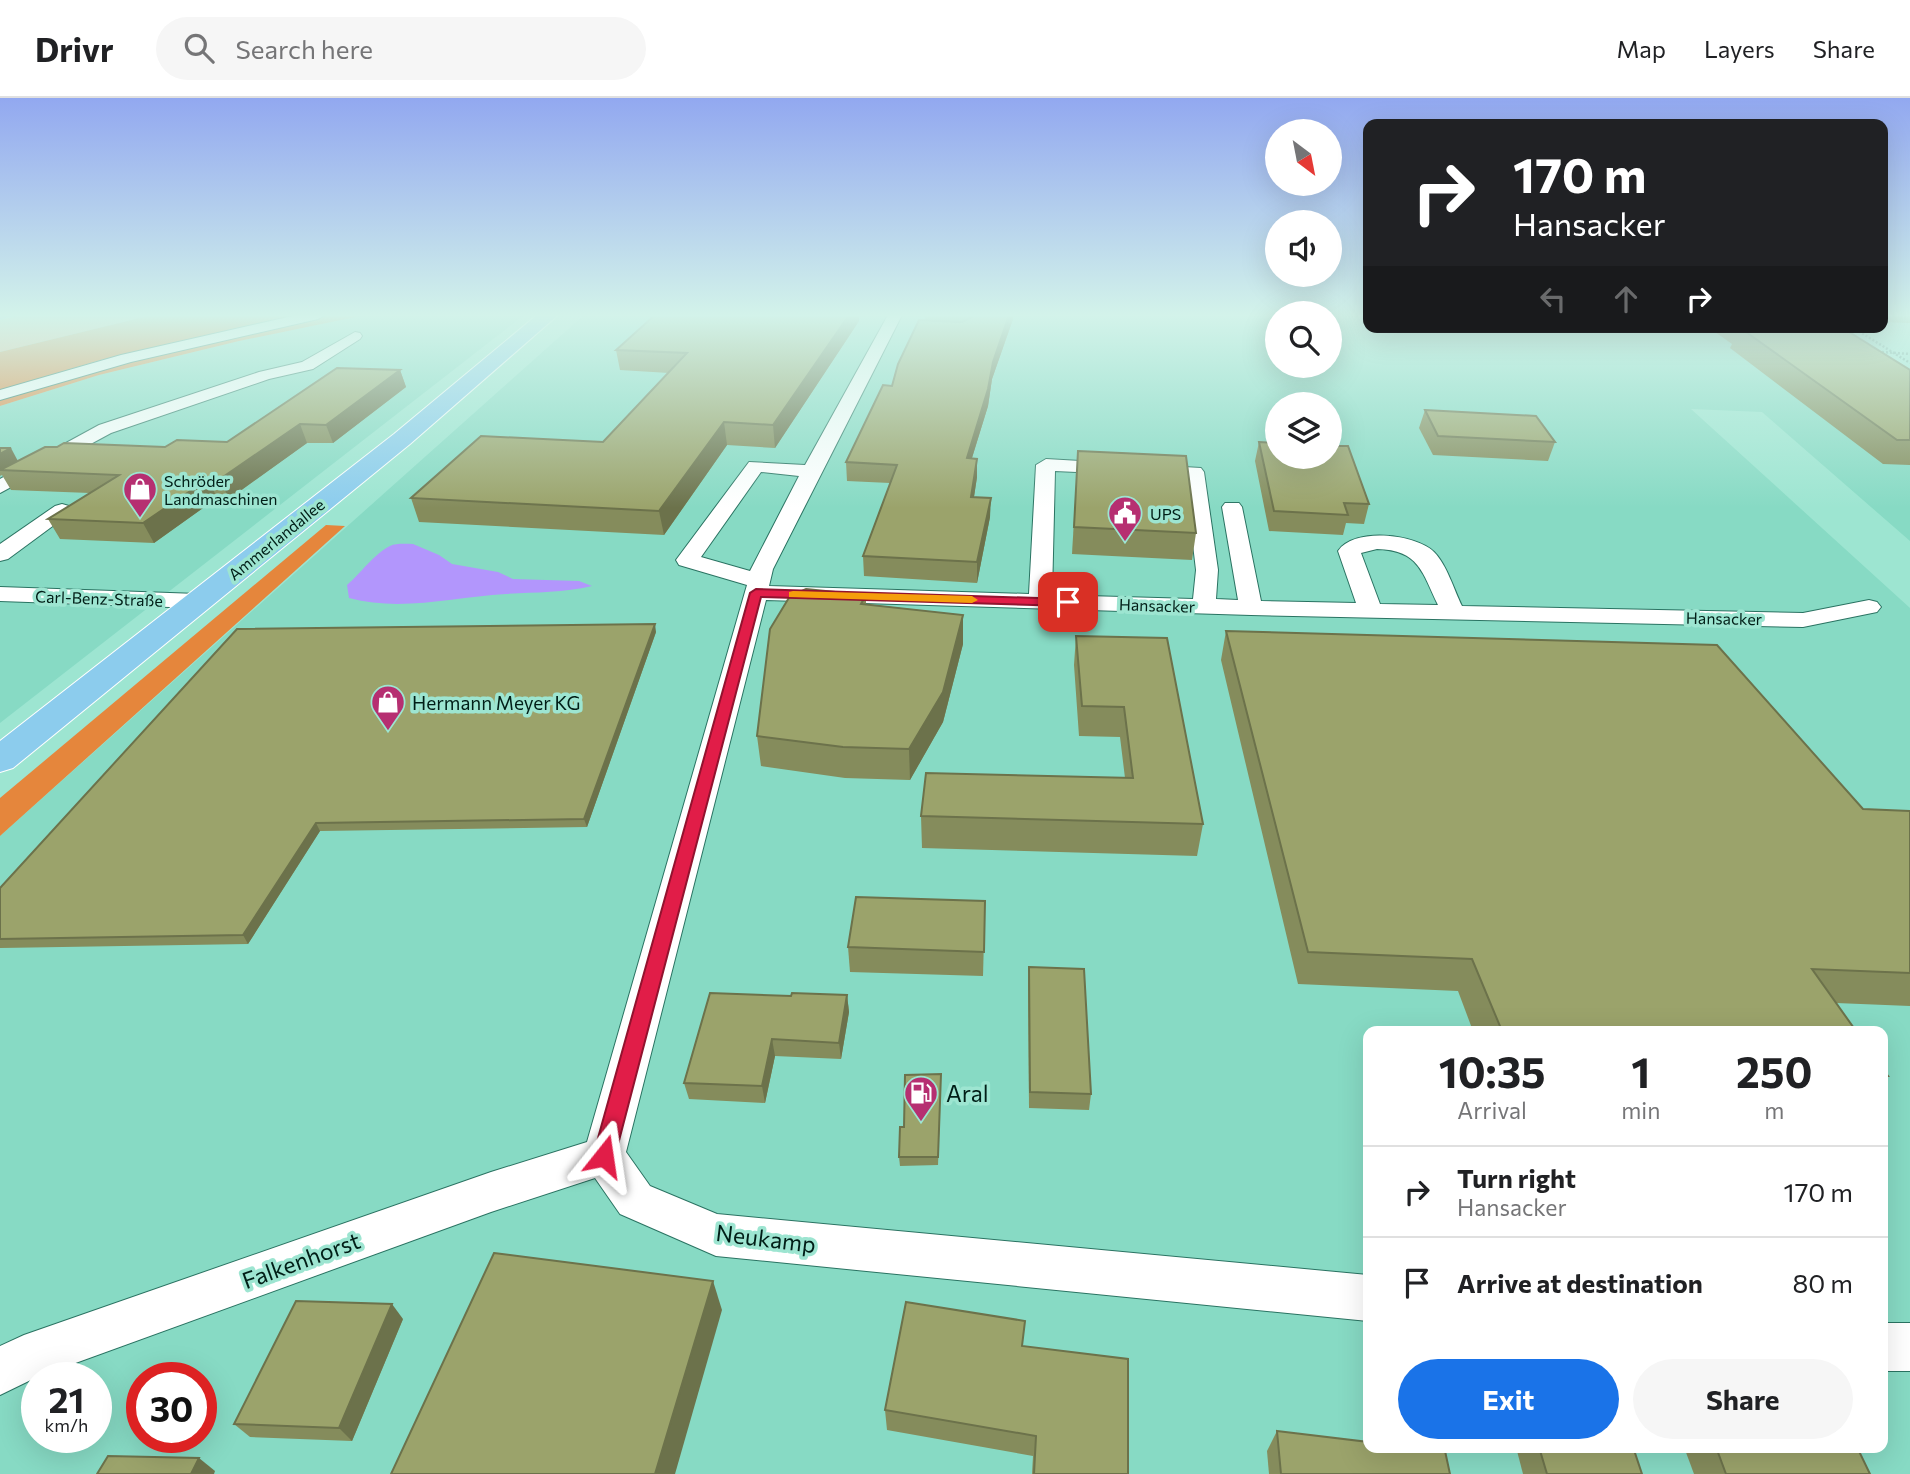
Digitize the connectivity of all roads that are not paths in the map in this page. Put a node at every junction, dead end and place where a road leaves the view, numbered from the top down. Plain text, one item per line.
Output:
1 (54, 379) edge
2 (253, 379) edge
3 (473, 379) edge
4 (864, 379) edge
5 (0, 395) edge
6 (812, 471) junction
7 (0, 487) edge
8 (1232, 507) dead end
9 (62, 510) edge
10 (0, 554) edge
11 (757, 587) junction
12 (0, 594) edge
13 (198, 601) junction
14 (1040, 602) junction
15 (1204, 606) junction
16 (1869, 607) dead end
17 (1251, 608) junction
18 (1371, 611) junction
19 (1454, 613) junction
20 (0, 760) edge
21 (604, 1156) junction
22 (1363, 1297) edge
23 (1888, 1347) edge
24 (1910, 1347) edge
25 (0, 1371) edge

1 - 5 street
2 - 7 street
3 - 13 main road, Ammerlandallee
4 - 6 street
6 - 11 street
6 - 11 street, Hansacker
8 - 17 street
9 - 10 street
11 - 14 street, Hansacker
11 - 21 street
12 - 13 street, Carl-Benz-Straße
13 - 20 main road, Ammerlandallee
14 - 15 street, Hansacker
14 - 15 street
15 - 17 street, Hansacker
16 - 19 street, Hansacker
17 - 18 street, Hansacker
18 - 19 street, Hansacker
18 - 19 street
21 - 22 street, Neukamp
21 - 25 street, Falkenhorst
23 - 24 street

